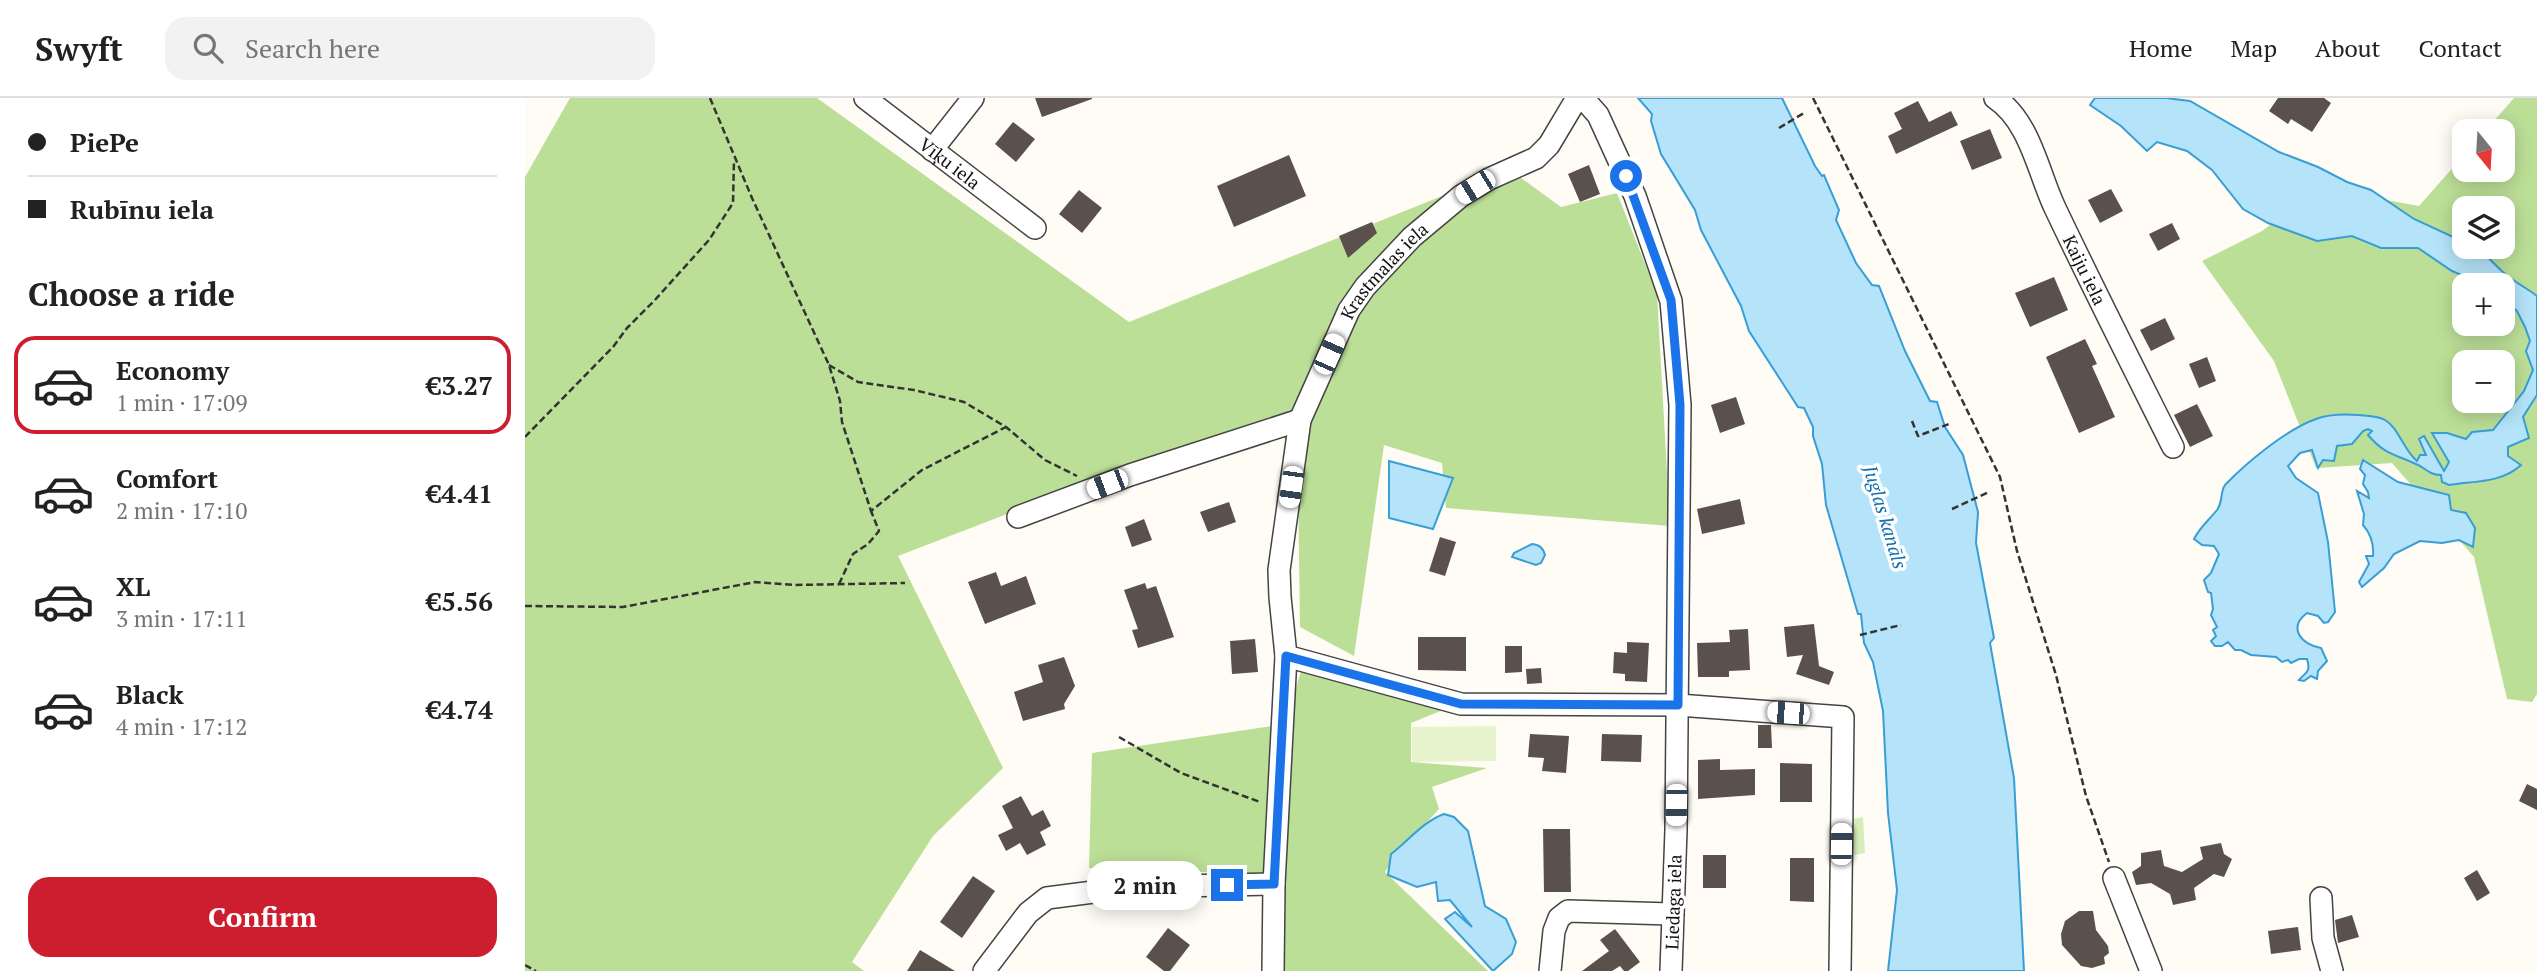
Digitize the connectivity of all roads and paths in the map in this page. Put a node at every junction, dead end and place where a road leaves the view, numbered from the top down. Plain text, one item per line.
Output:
1 (711, 98) edge
2 (865, 98) edge
3 (973, 98) edge
4 (1577, 98) edge
5 (1583, 98) edge
6 (1813, 98) edge
7 (1995, 98) edge
8 (1804, 113) dead end
9 (1779, 128) dead end
10 (932, 150) junction
11 (734, 155) junction
12 (1035, 228) dead end
13 (829, 365) junction
14 (1300, 420) junction
15 (1912, 421) dead end
16 (1949, 424) dead end
17 (1006, 427) junction
18 (525, 437) edge
19 (2173, 447) dead end
20 (1078, 476) dead end
21 (1989, 492) dead end
22 (1952, 509) dead end
23 (871, 511) junction
24 (1018, 517) dead end
25 (905, 583) dead end
26 (839, 584) junction
27 (525, 606) edge
28 (1901, 625) dead end
29 (1860, 635) dead end
30 (1286, 656) junction
31 (1678, 705) junction
32 (1119, 737) dead end
33 (1279, 809) junction
34 (2114, 878) joint
35 (1274, 884) junction
36 (2322, 898) dead end
37 (1671, 914) junction
38 (525, 965) edge
39 (536, 971) edge
40 (984, 971) edge
41 (1273, 971) edge
42 (1550, 971) edge
43 (1671, 971) edge
44 (1840, 971) edge
45 (2151, 971) edge
46 (2332, 971) edge

1 - 11 path
2 - 10 street, Vīķu iela
3 - 10 street
4 - 14 street, Krastmalas iela
5 - 31 street, Liedaga iela
6 - 34 path
7 - 19 street, Kaiju iela
8 - 9 path
10 - 12 street, Vīķu iela
11 - 13 path
11 - 18 path
13 - 17 path
13 - 23 path
14 - 24 street
14 - 30 street, Krastmalas iela
15 - 16 path
17 - 20 path
17 - 23 path
21 - 22 path
23 - 26 path
25 - 26 path
26 - 27 path
28 - 29 path
30 - 31 street
30 - 33 street, Krastmalas iela
31 - 37 street, Liedaga iela
31 - 44 street
32 - 33 path
33 - 35 street, Krastmalas iela
34 - 45 street
35 - 40 street
35 - 41 street, Krastmalas iela
36 - 46 street
37 - 42 street
37 - 43 street, Liedaga iela
38 - 39 path

